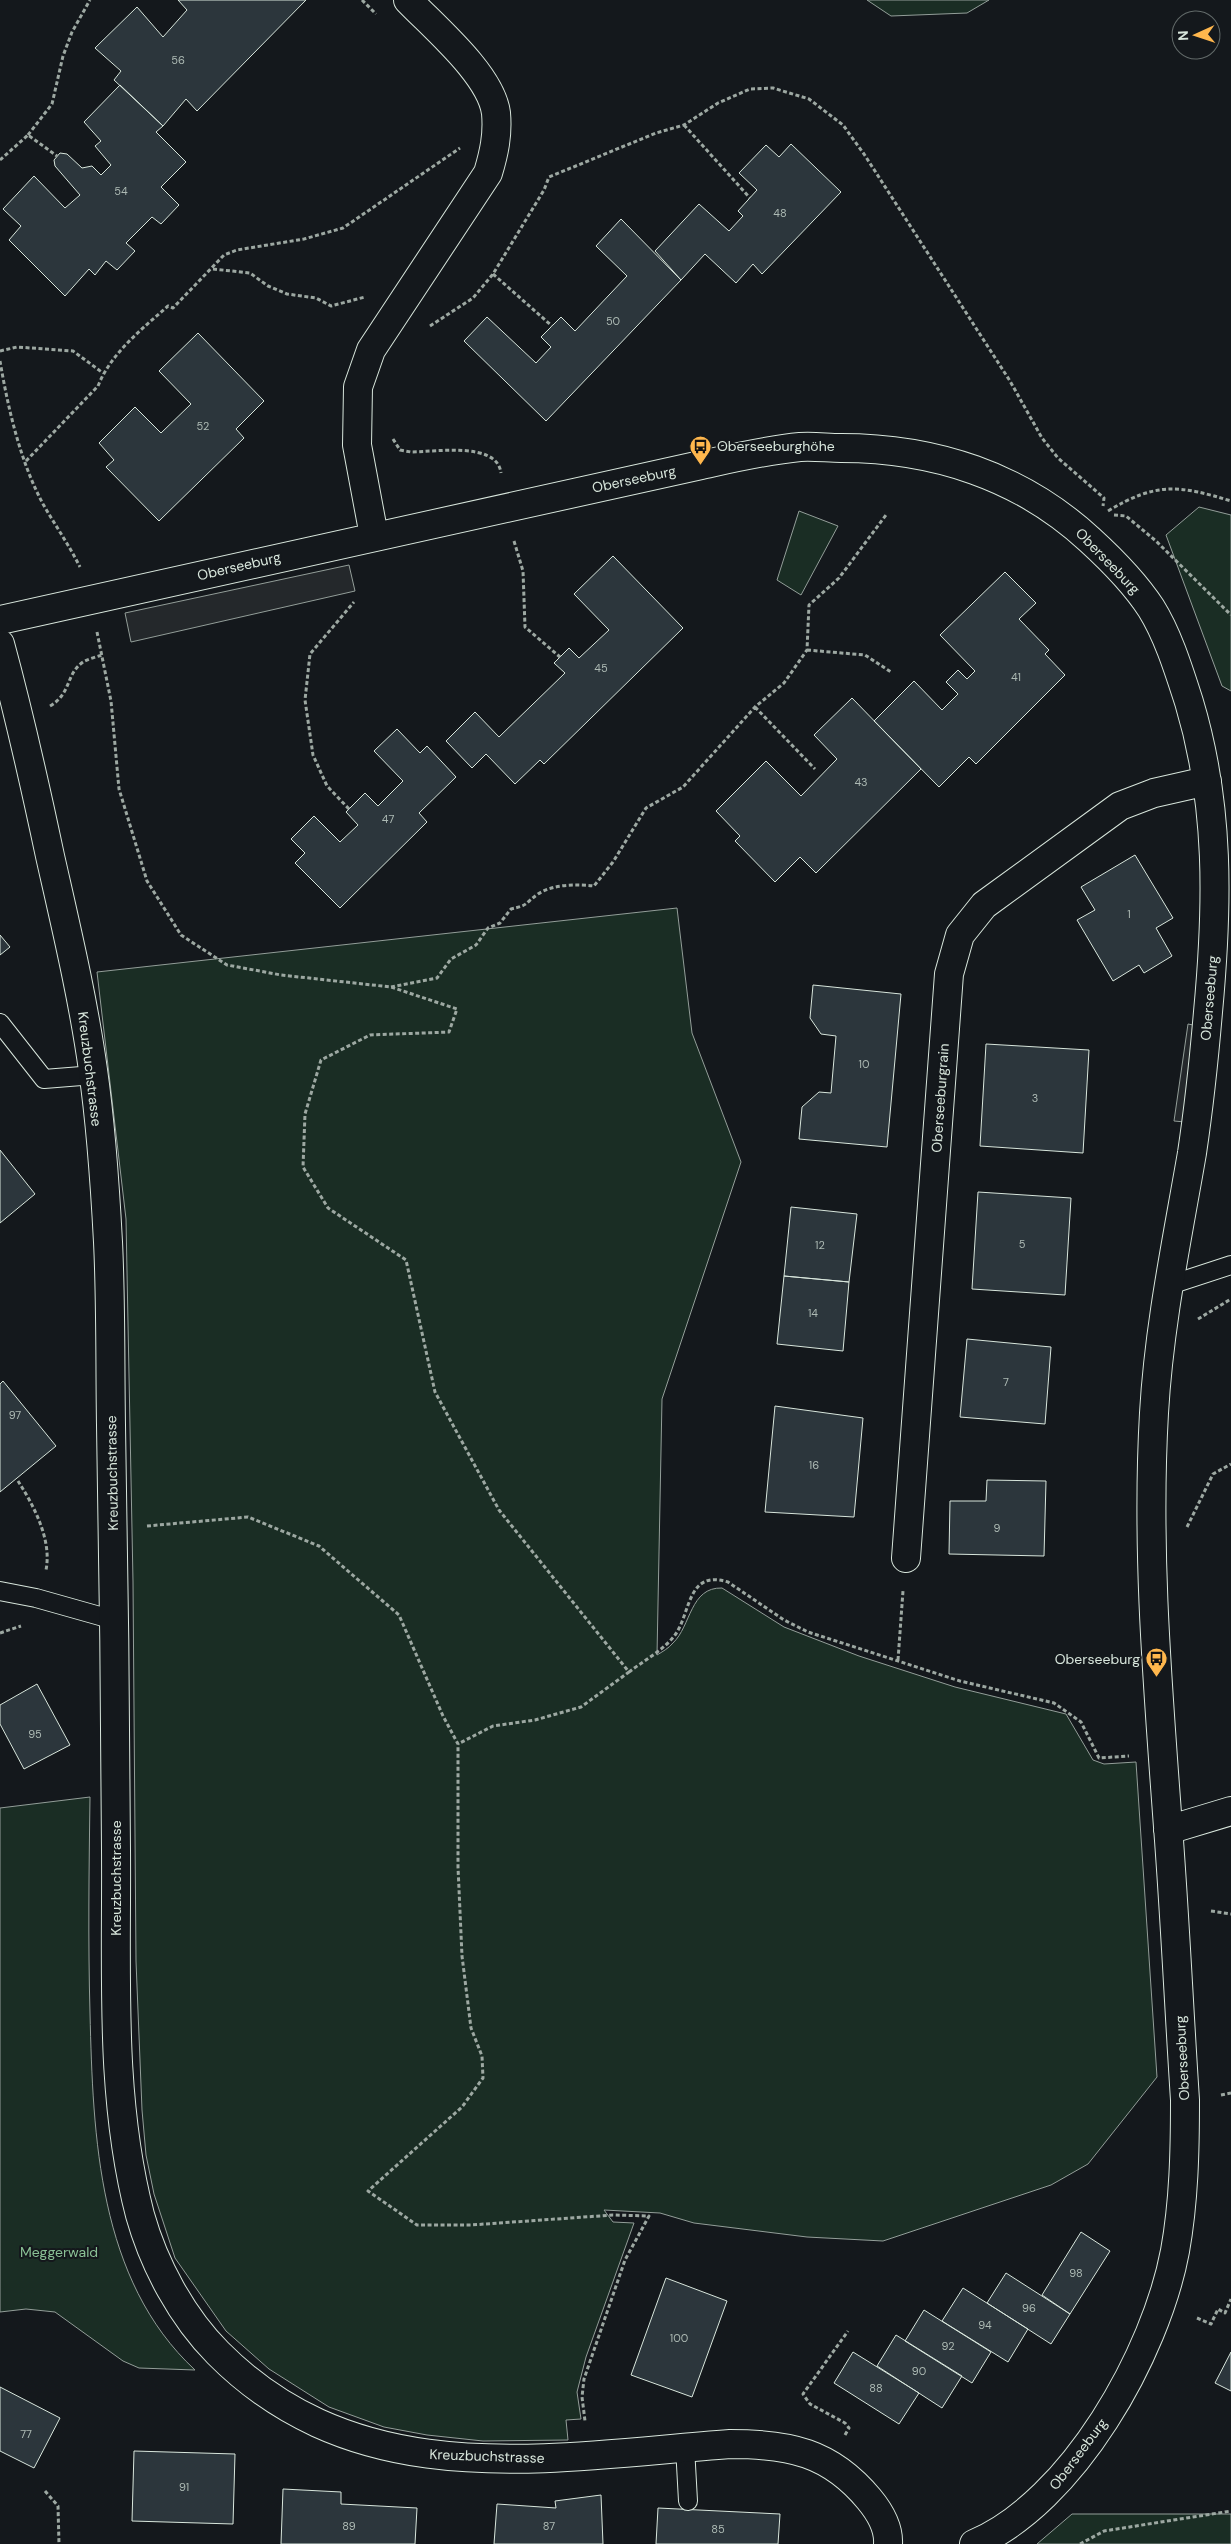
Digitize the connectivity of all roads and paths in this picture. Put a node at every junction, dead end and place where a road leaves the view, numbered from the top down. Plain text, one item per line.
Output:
1 (90, 0) edge
2 (362, 0) edge
3 (408, 0) edge
4 (382, 19) dead end
5 (684, 125) junction
6 (28, 135) junction
7 (57, 156) dead end
8 (492, 158) junction
9 (0, 160) edge
10 (750, 198) dead end
11 (212, 269) junction
12 (494, 274) junction
13 (370, 299) dead end
14 (552, 326) dead end
15 (424, 330) dead end
16 (0, 351) edge
17 (0, 361) edge
18 (103, 372) junction
19 (392, 434) dead end
20 (26, 461) junction
21 (1231, 501) edge
22 (506, 508) junction
23 (1103, 514) junction
24 (886, 515) dead end
25 (374, 536) junction
26 (83, 573) dead end
27 (354, 602) dead end
28 (1231, 615) edge
29 (0, 620) edge
30 (96, 627) dead end
31 (0, 644) edge
32 (807, 650) junction
33 (102, 655) junction
34 (560, 657) dead end
35 (891, 672) dead end
36 (755, 707) junction
37 (19, 715) junction
38 (815, 769) dead end
39 (1207, 781) junction
40 (349, 809) dead end
41 (391, 987) junction
42 (0, 1023) edge
43 (94, 1075) junction
44 (1231, 1265) edge
45 (1167, 1286) junction
46 (1231, 1464) edge
47 (18, 1481) dead end
48 (142, 1527) dead end
49 (1186, 1529) dead end
50 (906, 1558) joint
51 (46, 1569) dead end
52 (0, 1591) edge
53 (114, 1620) junction
54 (898, 1660) junction
55 (629, 1672) junction
56 (458, 1744) junction
57 (1135, 1756) dead end
58 (1231, 1811) edge
59 (1168, 1830) junction
60 (1211, 1911) dead end
61 (1231, 1914) edge
62 (1231, 2093) edge
63 (1221, 2095) dead end
64 (1231, 2299) edge
65 (1197, 2318) dead end
66 (848, 2331) dead end
67 (582, 2397) dead end
68 (845, 2423) dead end
69 (685, 2447) junction
70 (45, 2491) dead end
71 (688, 2501) dead end
72 (1231, 2510) edge
73 (59, 2544) edge
74 (888, 2544) edge
75 (974, 2544) edge
76 (1080, 2544) edge

1 - 6 path
2 - 4 path
3 - 8 street
5 - 10 path
5 - 12 path
5 - 23 path
6 - 7 path
6 - 9 path
8 - 11 path
8 - 25 street
11 - 13 path
11 - 18 path
12 - 14 path
12 - 15 path
16 - 18 path
17 - 20 path
18 - 20 path
19 - 22 path
20 - 26 path
21 - 23 path
22 - 25 street, Oberseeburg
22 - 34 path
22 - 39 street, Oberseeburg
23 - 28 path
24 - 32 path
25 - 29 street, Oberseeburg
27 - 40 path
30 - 33 path
31 - 37 street, Kreuzbuchstrasse
32 - 35 path
32 - 36 path
33 - 37 path
33 - 41 path
36 - 38 path
36 - 41 path
37 - 43 street, Kreuzbuchstrasse
39 - 45 street, Oberseeburg
39 - 50 street, Oberseeburgrain
41 - 55 path
42 - 43 lane
43 - 53 street, Kreuzbuchstrasse
44 - 45 lane
45 - 59 street, Oberseeburg
46 - 49 path
47 - 51 path
48 - 56 path
50 - 54 path
52 - 53 lane
53 - 69 street, Kreuzbuchstrasse
54 - 55 path
54 - 57 path
55 - 56 path
56 - 67 path
58 - 59 street
59 - 75 street, Oberseeburg
60 - 61 path
62 - 63 path
64 - 65 path
66 - 68 path
69 - 71 lane
69 - 74 street, Kreuzbuchstrasse
70 - 73 path
72 - 76 path

